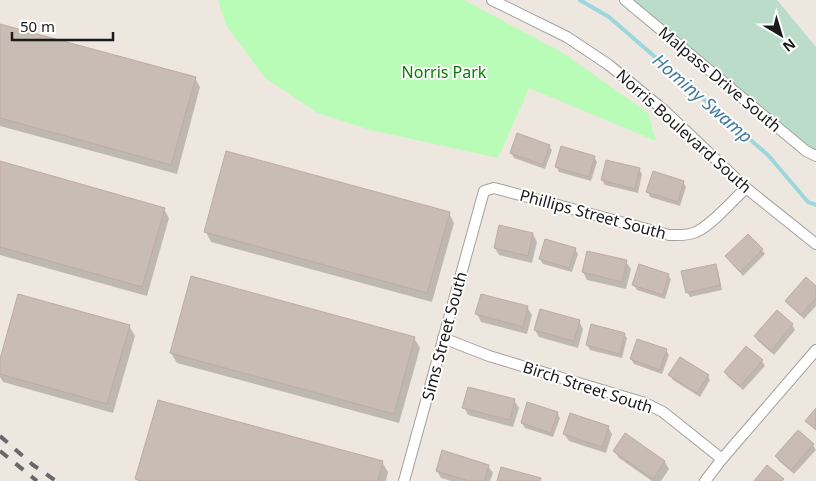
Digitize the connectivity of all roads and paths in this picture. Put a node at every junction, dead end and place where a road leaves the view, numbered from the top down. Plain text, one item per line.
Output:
1 (492, 0) edge
2 (625, 0) edge
3 (816, 156) edge
4 (746, 188) junction
5 (484, 191) joint
6 (816, 244) edge
7 (442, 338) junction
8 (816, 350) edge
9 (722, 459) junction
10 (404, 481) edge
11 (705, 481) edge

1 - 4 street, Norris Boulevard South
2 - 3 street, Malpass Drive South
4 - 5 street, Phillips Street South
4 - 6 street, Norris Boulevard South
5 - 7 street, Sims Street South
7 - 9 street, Birch Street South
7 - 10 street, Sims Street South
8 - 9 street
9 - 11 street

